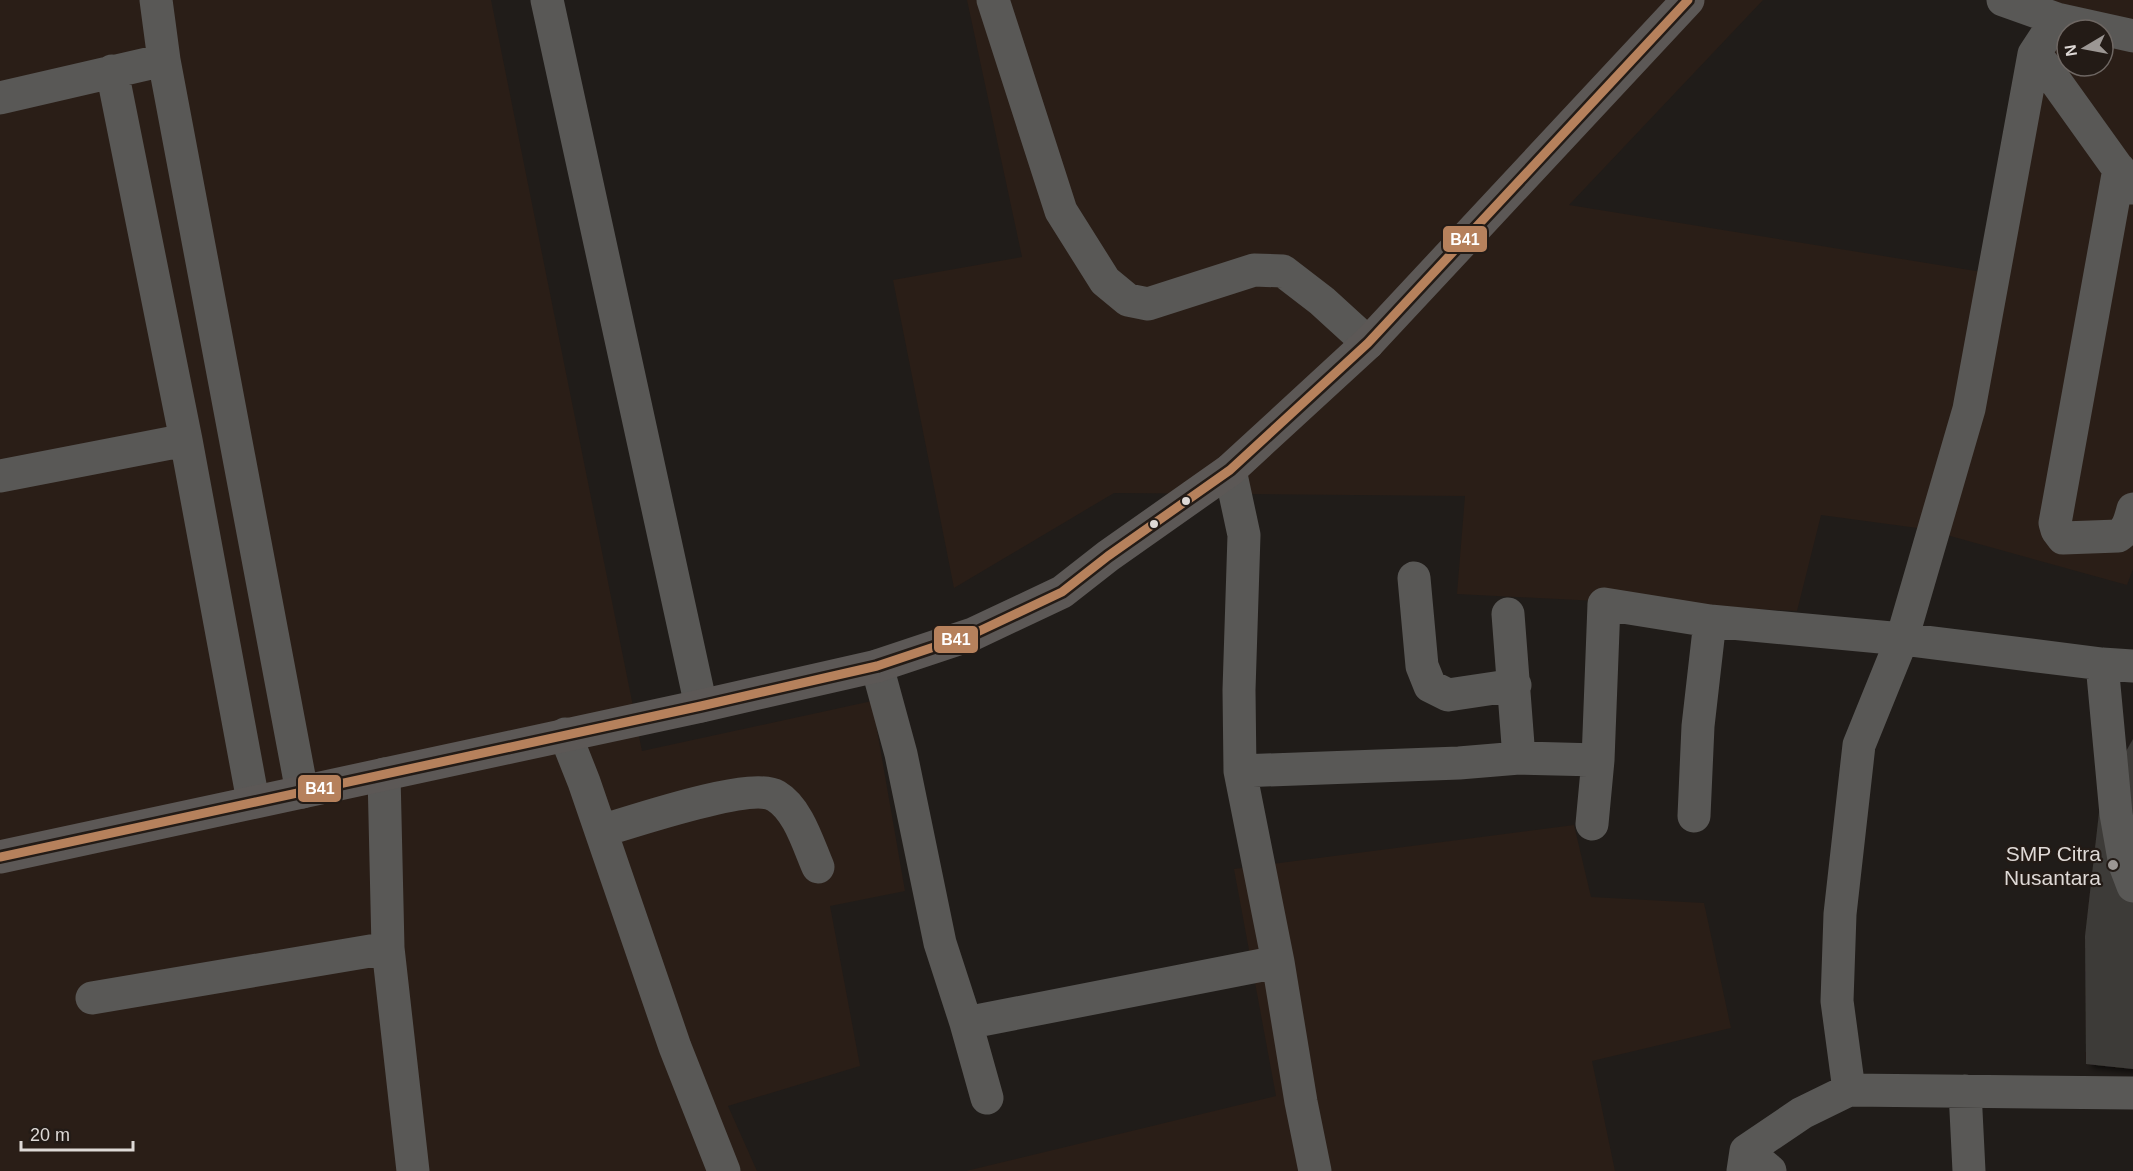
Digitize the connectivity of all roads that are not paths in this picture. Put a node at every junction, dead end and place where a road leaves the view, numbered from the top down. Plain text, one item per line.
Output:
1 (156, 0) edge
2 (547, 0) edge
3 (993, 0) edge
4 (1688, 0) edge
5 (2003, 0) edge
6 (2055, 18) edge
7 (2055, 22) edge
8 (2115, 32) edge
9 (2133, 36) edge
10 (2034, 54) junction
11 (164, 60) junction
12 (112, 71) junction
13 (0, 98) edge
14 (2126, 179) edge
15 (1368, 343) junction
16 (186, 440) junction
17 (1230, 470) junction
18 (0, 476) edge
19 (2133, 509) edge
20 (1414, 578) dead end
21 (1508, 614) dead end
22 (1710, 621) junction
23 (1902, 639) junction
24 (2117, 665) edge
25 (878, 666) junction
26 (1515, 686) junction
27 (701, 706) junction
28 (565, 734) junction
29 (1519, 758) junction
30 (1598, 760) junction
31 (1240, 771) junction
32 (384, 774) junction
33 (302, 792) junction
34 (253, 801) junction
35 (1694, 816) dead end
36 (1592, 824) dead end
37 (601, 831) junction
38 (0, 857) edge
39 (818, 867) dead end
40 (2133, 886) edge
41 (388, 948) junction
42 (1278, 962) junction
43 (92, 998) dead end
44 (966, 1023) junction
45 (1849, 1090) junction
46 (1965, 1091) junction
47 (2133, 1093) edge
48 (987, 1098) dead end
49 (1753, 1164) edge
50 (414, 1171) edge
51 (724, 1171) edge
52 (1315, 1171) edge
53 (1969, 1171) edge

1 - 11 street
2 - 27 street
3 - 15 street
4 - 15 main road
5 - 6 street
7 - 10 street
8 - 9 street
10 - 14 street
10 - 23 street
11 - 12 street
11 - 33 street
12 - 13 street
12 - 16 street
14 - 19 street
15 - 17 main road
16 - 18 street
16 - 34 street
17 - 25 main road
17 - 31 street
20 - 26 street
21 - 26 street
22 - 23 street
22 - 30 street
22 - 35 street
23 - 24 street
23 - 45 street
24 - 40 street
25 - 27 main road
25 - 44 street
26 - 29 street
27 - 28 main road
28 - 32 main road
28 - 37 street
29 - 30 street
29 - 31 street
30 - 36 street
31 - 42 street
32 - 33 main road
32 - 41 street
33 - 34 main road
34 - 38 main road
37 - 39 street
37 - 51 street
41 - 43 street
41 - 50 street
42 - 44 street
42 - 52 street
44 - 48 street
45 - 46 street
45 - 49 street
46 - 47 street
46 - 53 street

